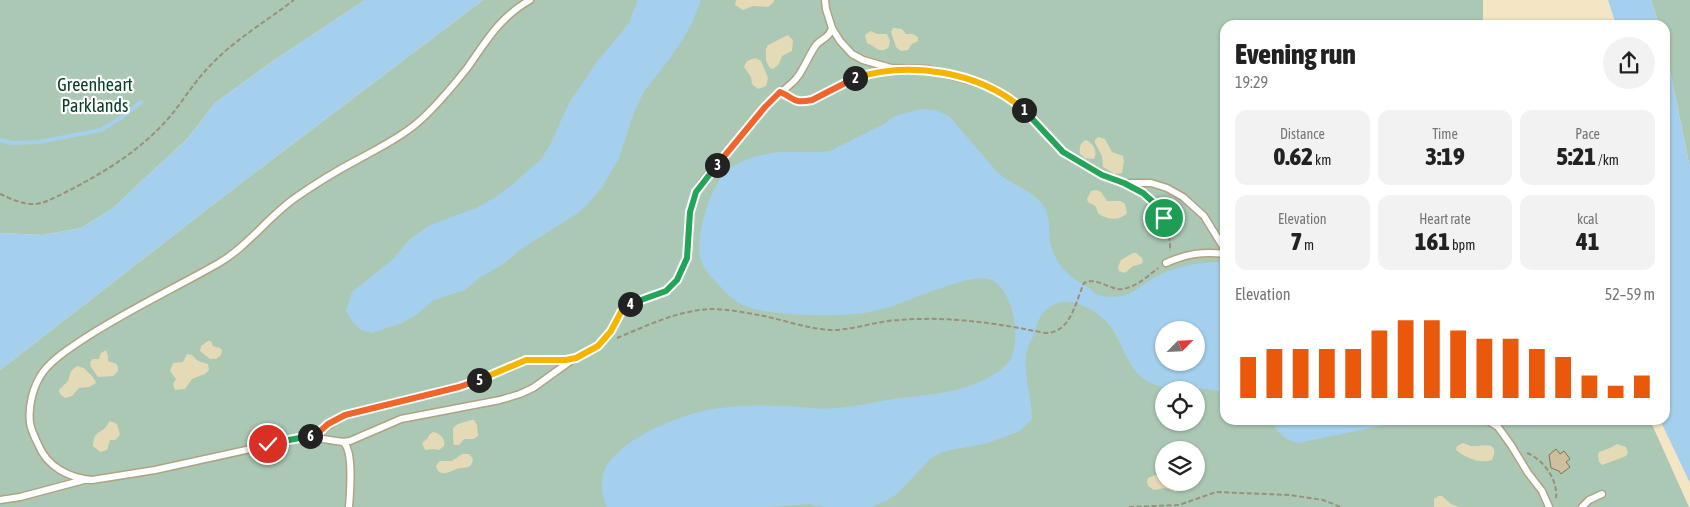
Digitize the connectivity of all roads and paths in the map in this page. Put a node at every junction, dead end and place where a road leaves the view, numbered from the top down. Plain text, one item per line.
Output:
1 (294, 0) edge
2 (530, 0) edge
3 (826, 0) edge
4 (832, 28) junction
5 (875, 73) dead end
6 (780, 92) junction
7 (1124, 183) junction
8 (0, 194) edge
9 (1220, 243) edge
10 (1220, 252) edge
11 (1166, 262) junction
12 (616, 338) dead end
13 (576, 358) junction
14 (1495, 425) edge
15 (1501, 425) edge
16 (307, 436) junction
17 (355, 440) junction
18 (343, 442) junction
19 (1512, 445) junction
20 (348, 450) junction
21 (92, 480) junction
22 (1602, 494) dead end
23 (0, 500) edge
24 (1551, 505) edge
25 (349, 507) edge
26 (1129, 507) edge
27 (1340, 507) edge
28 (1582, 507) edge

1 - 8 path
2 - 21 lane
3 - 4 lane
4 - 6 lane
4 - 7 lane
5 - 6 path
6 - 13 lane
7 - 9 lane
7 - 11 path
10 - 11 lane
11 - 12 path
13 - 16 lane
13 - 17 lane
14 - 19 lane
15 - 19 lane
16 - 18 lane
16 - 21 lane
17 - 18 lane
17 - 20 lane
18 - 20 lane
19 - 24 lane
19 - 24 path
20 - 25 lane
21 - 23 lane
22 - 28 lane
26 - 27 path

